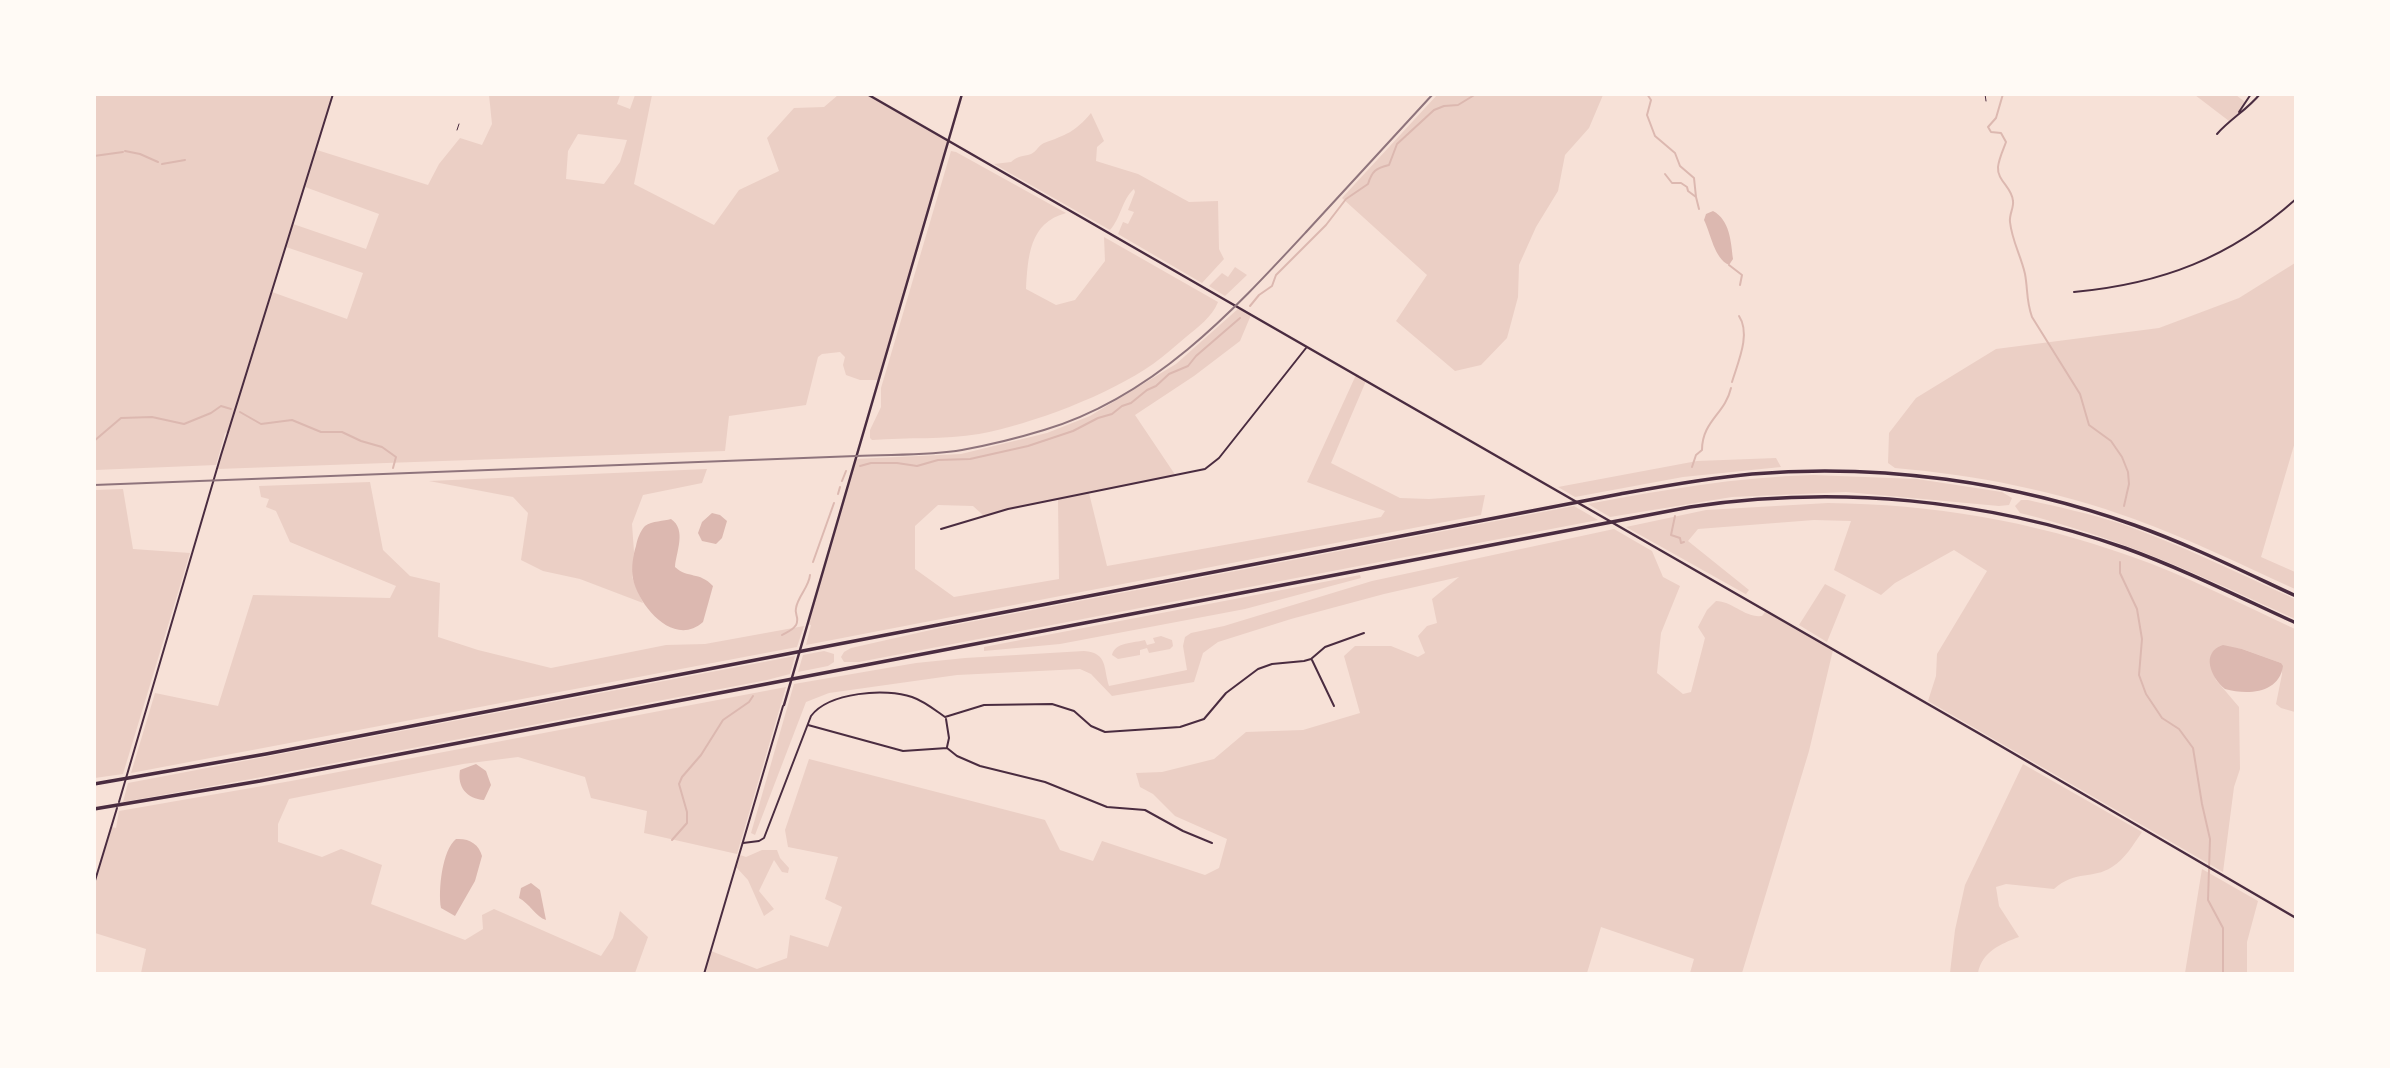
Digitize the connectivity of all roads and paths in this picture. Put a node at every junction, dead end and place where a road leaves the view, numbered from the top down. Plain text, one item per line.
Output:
1 (333, 94) edge
2 (867, 94) edge
3 (962, 94) edge
4 (1985, 94) edge
5 (2251, 94) edge
6 (2260, 94) edge
7 (1986, 101) dead end
8 (2239, 113) junction
9 (459, 124) dead end
10 (457, 130) dead end
11 (2217, 134) dead end
12 (948, 141) junction
13 (2295, 199) edge
14 (2074, 292) dead end
15 (1306, 347) junction
16 (941, 529) dead end
17 (2295, 596) edge
18 (2295, 623) edge
19 (1364, 633) dead end
20 (1311, 659) junction
21 (784, 705) joint
22 (1334, 706) dead end
23 (946, 717) junction
24 (808, 725) junction
25 (947, 748) junction
26 (94, 784) edge
27 (94, 809) edge
28 (1212, 842) dead end
29 (743, 843) junction
30 (94, 884) edge
31 (2295, 918) edge
32 (704, 974) edge

1 - 30 street
2 - 12 main road
3 - 12 main road
4 - 7 path
5 - 8 street
6 - 8 street
8 - 11 street
9 - 10 path
12 - 15 main road
12 - 21 main road
13 - 14 street
15 - 16 street
15 - 31 main road
17 - 26 highway
18 - 27 highway
19 - 20 street
20 - 22 street
20 - 23 street
21 - 29 street
23 - 24 street
23 - 25 street
24 - 25 street
24 - 29 street
25 - 28 street
29 - 32 street

